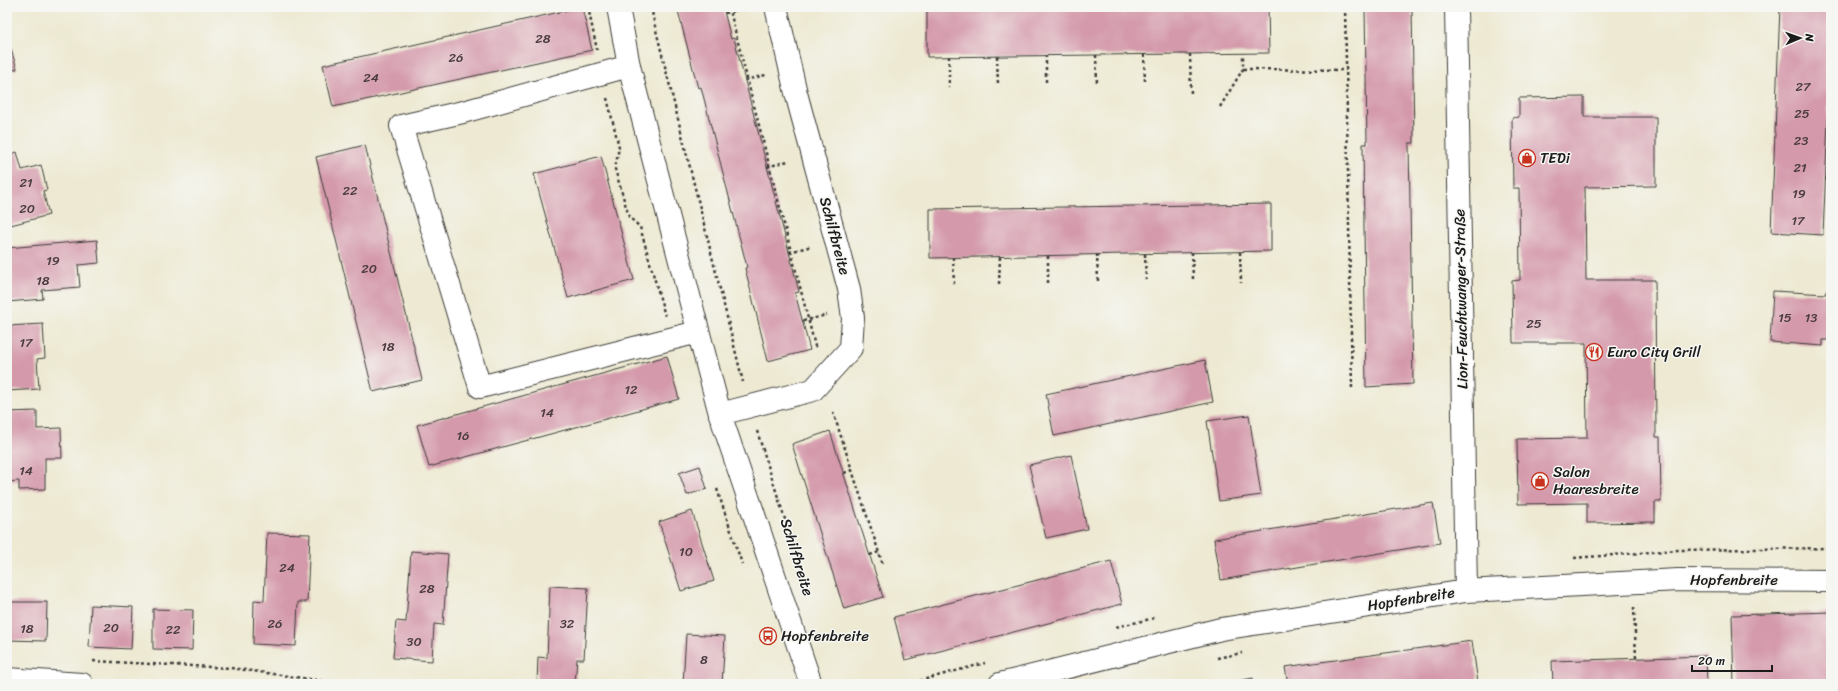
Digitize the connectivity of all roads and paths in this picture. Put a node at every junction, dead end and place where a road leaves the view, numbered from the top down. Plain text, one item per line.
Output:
1 (618, 7) edge
2 (651, 7) edge
3 (729, 7) edge
4 (750, 7) edge
5 (776, 7) edge
6 (1345, 7) edge
7 (1456, 7) edge
8 (730, 12) junction
9 (725, 14) dead end
10 (1243, 53) dead end
11 (1144, 54) dead end
12 (1190, 54) dead end
13 (1046, 55) dead end
14 (1096, 55) dead end
15 (949, 56) dead end
16 (997, 56) dead end
17 (629, 66) junction
18 (1243, 69) junction
19 (1346, 70) junction
20 (773, 73) dead end
21 (746, 80) junction
22 (1144, 81) dead end
23 (1097, 83) dead end
24 (1046, 84) dead end
25 (998, 85) dead end
26 (949, 87) dead end
27 (1190, 95) dead end
28 (1220, 108) dead end
29 (795, 160) dead end
30 (768, 167) junction
31 (817, 244) dead end
32 (790, 252) junction
33 (1192, 252) dead end
34 (1240, 252) dead end
35 (1097, 254) dead end
36 (1145, 254) dead end
37 (1000, 256) dead end
38 (1048, 256) dead end
39 (954, 258) dead end
40 (1193, 278) dead end
41 (1146, 280) dead end
42 (1098, 282) dead end
43 (1048, 283) dead end
44 (1241, 283) dead end
45 (1000, 284) dead end
46 (954, 286) dead end
47 (834, 314) dead end
48 (808, 320) junction
49 (803, 321) dead end
50 (698, 332) junction
51 (823, 379) junction
52 (1352, 389) dead end
53 (750, 408) junction
54 (833, 412) dead end
55 (720, 414) junction
56 (852, 470) junction
57 (844, 473) dead end
58 (878, 552) junction
59 (870, 555) dead end
60 (797, 557) dead end
61 (883, 565) dead end
62 (1831, 581) edge
63 (1466, 591) junction
64 (1627, 605) dead end
65 (1249, 652) dead end
66 (1636, 658) dead end
67 (1210, 659) dead end
68 (85, 660) dead end
69 (7, 680) edge
70 (82, 684) edge
71 (345, 684) edge
72 (811, 684) edge
73 (1000, 684) edge

1 - 17 street, Schilfbreite
2 - 53 path, Schilfbreite
3 - 8 path
4 - 8 path
5 - 51 street, Schilfbreite
6 - 19 path
7 - 63 street, Lion-Feuchtwanger-Straße
8 - 9 path
8 - 21 path
10 - 18 path
11 - 22 path
12 - 27 path
13 - 24 path
14 - 23 path
15 - 26 path
16 - 25 path
17 - 50 street, Schilfbreite
17 - 50 street
18 - 19 path
18 - 28 path
19 - 52 path
20 - 21 path
21 - 30 path
29 - 30 path
30 - 32 path
31 - 32 path
32 - 48 path
33 - 40 path
34 - 44 path
35 - 42 path
36 - 41 path
37 - 45 path
38 - 43 path
39 - 46 path
47 - 48 path
48 - 49 path
48 - 51 path
50 - 55 street, Schilfbreite
51 - 53 street, Schilfbreite
53 - 55 street, Schilfbreite
53 - 60 path, Schilfbreite
54 - 56 path
55 - 72 street, Schilfbreite
56 - 57 path
56 - 58 path
58 - 59 path
58 - 61 path
62 - 63 street, Hopfenbreite
63 - 73 street, Hopfenbreite
64 - 66 path
65 - 67 path
68 - 71 path
69 - 70 street

